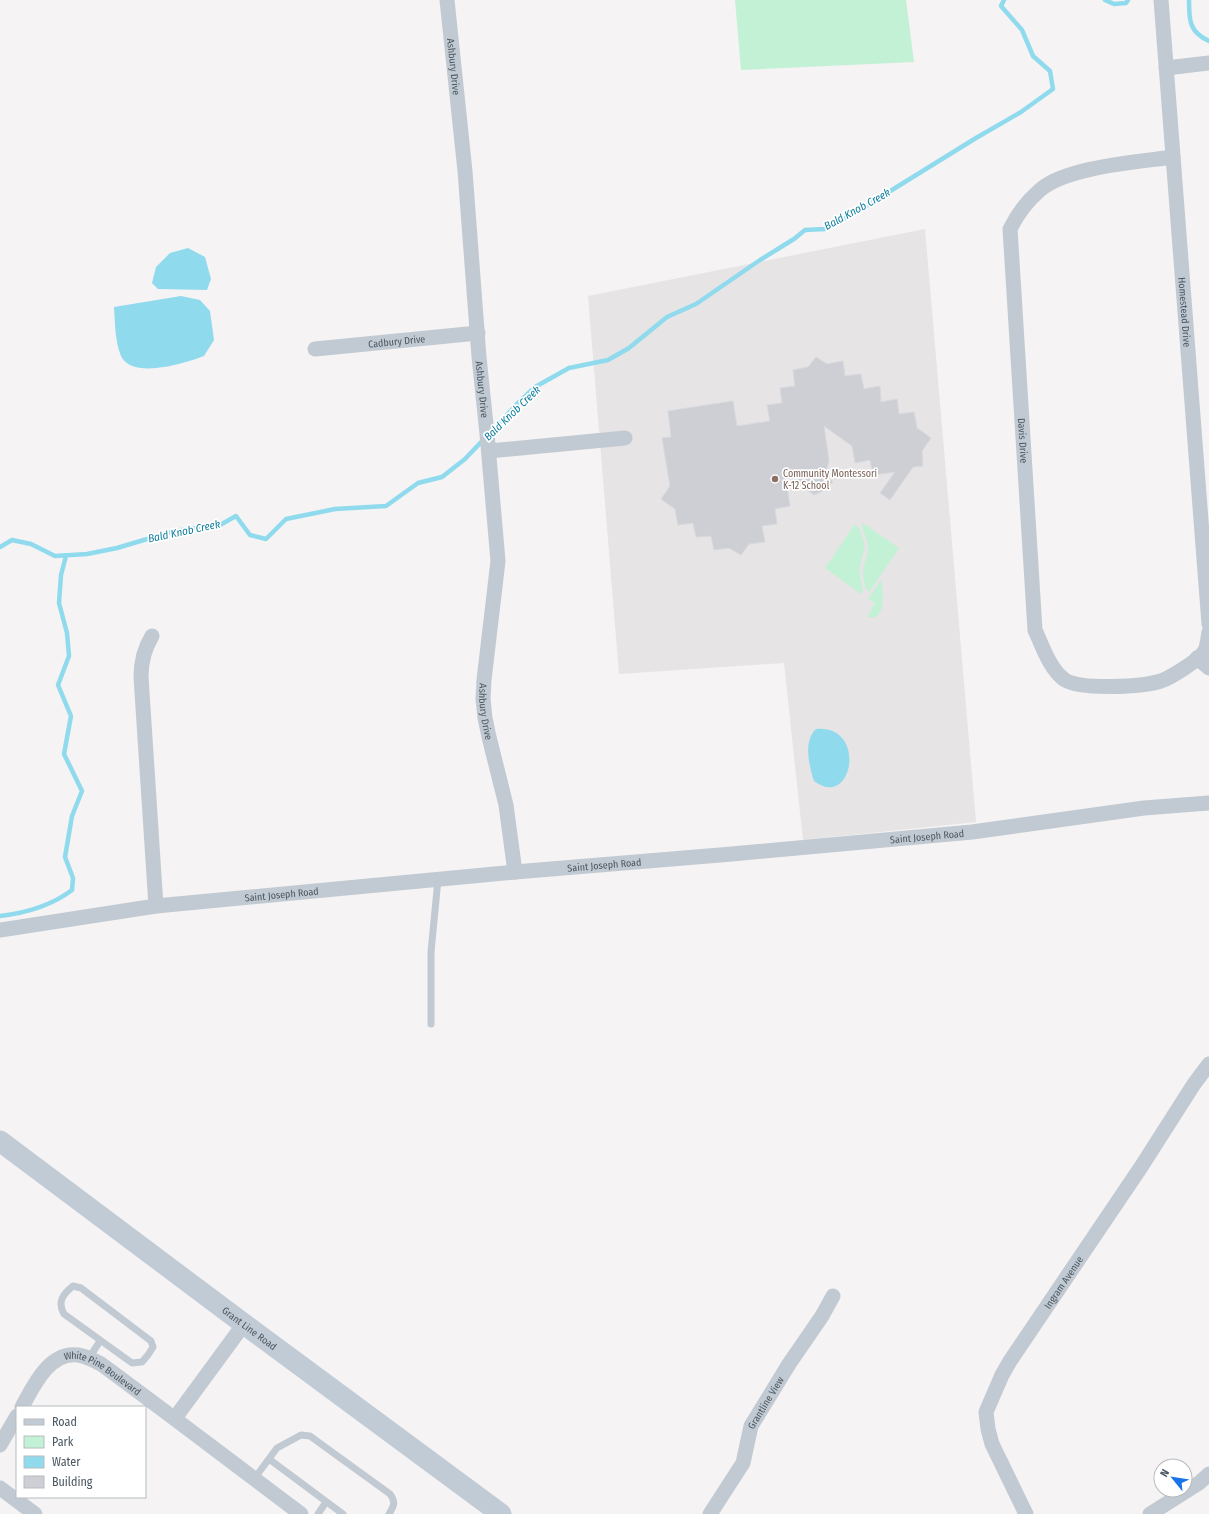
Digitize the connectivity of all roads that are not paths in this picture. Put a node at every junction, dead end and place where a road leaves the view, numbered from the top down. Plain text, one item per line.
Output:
1 (447, 0) edge
2 (1161, 0) edge
3 (1209, 63) edge
4 (1166, 68) junction
5 (1173, 157) junction
6 (478, 333) junction
7 (315, 349) dead end
8 (625, 438) dead end
9 (488, 449) junction
10 (1209, 624) edge
11 (1209, 632) edge
12 (152, 636) dead end
13 (1201, 655) junction
14 (1209, 668) edge
15 (1209, 803) edge
16 (515, 872) junction
17 (438, 879) junction
18 (156, 906) junction
19 (0, 930) edge
20 (431, 1024) dead end
21 (1209, 1064) edge
22 (1203, 1086) edge
23 (0, 1141) edge
24 (833, 1296) dead end
25 (244, 1324) junction
26 (100, 1341) junction
27 (89, 1358) junction
28 (23, 1406) edge
29 (16, 1418) edge
30 (175, 1418) junction
31 (0, 1445) edge
32 (269, 1459) junction
33 (1209, 1474) edge
34 (254, 1479) junction
35 (0, 1488) edge
36 (326, 1502) junction
37 (35, 1514) edge
38 (301, 1514) edge
39 (318, 1514) edge
40 (343, 1514) edge
41 (389, 1514) edge
42 (501, 1514) edge
43 (710, 1514) edge
44 (1026, 1514) edge
45 (1150, 1514) edge

1 - 6 street, Ashbury Drive
2 - 4 street, Homestead Drive
3 - 4 street
4 - 5 street, Homestead Drive
5 - 10 street, Homestead Drive
5 - 13 street, Davis Drive
6 - 7 street, Cadbury Drive
6 - 9 street, Ashbury Drive
8 - 9 street
9 - 16 street, Ashbury Drive
11 - 13 street
12 - 18 street
13 - 14 street
15 - 16 street, Saint Joseph Road
16 - 17 street, Saint Joseph Road
17 - 18 street, Saint Joseph Road
17 - 20 lane
18 - 19 street, Saint Joseph Road
21 - 22 street, Ingram Avenue
22 - 44 street, Ingram Avenue
23 - 25 main road, Grant Line Road
24 - 43 street, Grantline View
25 - 30 street
25 - 42 main road, Grant Line Road
26 - 26 lane
26 - 27 lane
27 - 28 street, White Pine Boulevard
27 - 30 street, White Pine Boulevard
29 - 31 street
30 - 34 street, White Pine Boulevard
32 - 34 lane
32 - 36 lane
32 - 41 lane
33 - 45 street
34 - 38 street, White Pine Boulevard
35 - 37 street
36 - 39 lane
36 - 40 lane

